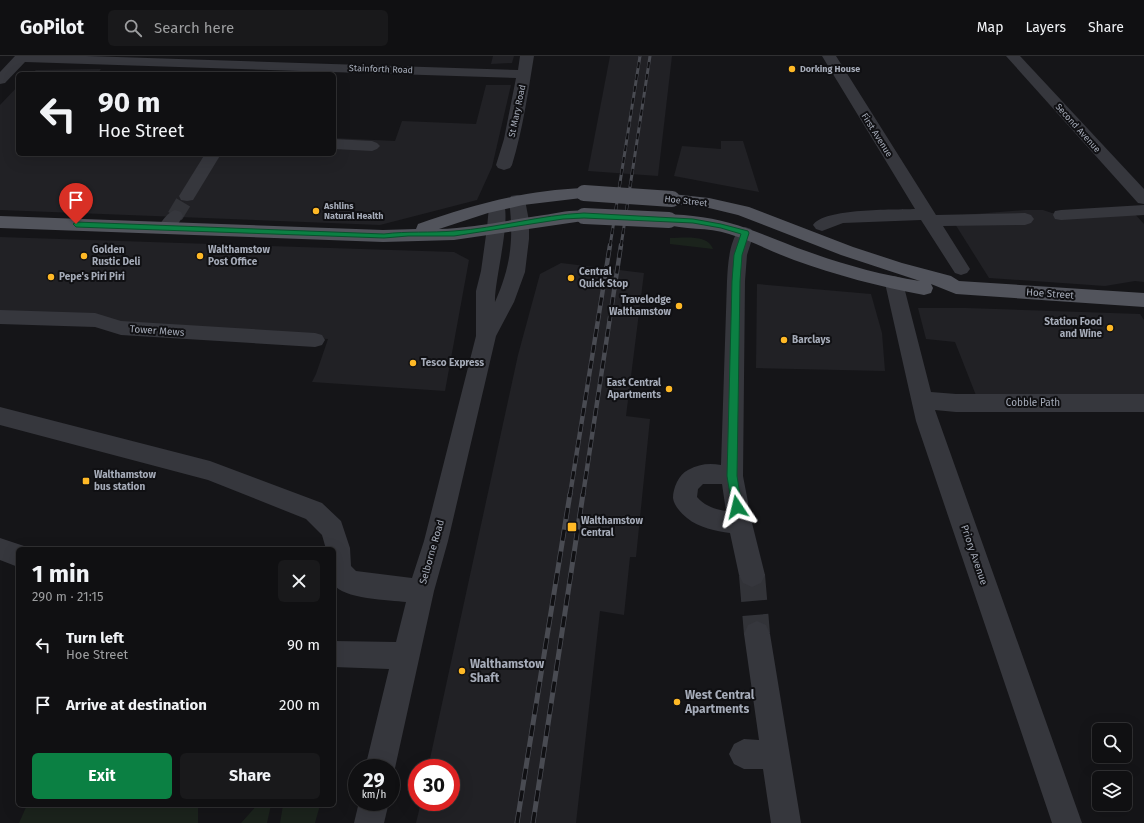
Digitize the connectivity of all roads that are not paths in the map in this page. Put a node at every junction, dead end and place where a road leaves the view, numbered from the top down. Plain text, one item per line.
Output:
1 (527, 56) edge
2 (830, 56) edge
3 (1013, 56) edge
4 (22, 57) edge
5 (525, 74) junction
6 (0, 80) edge
7 (336, 144) edge
8 (372, 146) dead end
9 (212, 156) edge
10 (504, 165) dead end
11 (187, 196) tunnel mouth
12 (1144, 199) edge
13 (517, 200) junction
14 (496, 206) junction
15 (1144, 210) edge
16 (1061, 215) dead end
17 (756, 216) junction
18 (1025, 219) dead end
19 (931, 221) junction
20 (0, 222) edge
21 (522, 224) junction
22 (822, 225) dead end
23 (496, 228) junction
24 (745, 233) junction
25 (408, 234) junction
26 (886, 265) junction
27 (961, 269) dead end
28 (894, 283) junction
29 (956, 287) junction
30 (1144, 300) edge
31 (0, 317) edge
32 (486, 336) junction
33 (315, 340) dead end
34 (922, 400) junction
35 (1144, 403) edge
36 (0, 416) edge
37 (732, 476) junction
38 (740, 523) junction
39 (0, 549) edge
40 (16, 554) edge
41 (752, 575) tunnel mouth
42 (336, 581) edge
43 (421, 591) junction
44 (757, 634) tunnel mouth
45 (336, 654) edge
46 (406, 656) junction
47 (744, 754) dead end
48 (775, 755) junction
49 (382, 759) edge
50 (372, 811) edge
51 (370, 823) edge
52 (786, 823) edge
53 (1067, 823) edge

1 - 5 street, St Mary Road
2 - 19 street, First Avenue
3 - 12 street, Second Avenue
4 - 5 street, Stainforth Road
4 - 6 street
5 - 10 street, St Mary Road
7 - 8 street
9 - 11 street
13 - 14 main road, Hoe Street
13 - 17 main road, Hoe Street, bridge
13 - 21 street, Selborne Road
14 - 23 street, Selborne Road
14 - 25 main road, Hoe Street
15 - 16 street
17 - 24 main road
17 - 26 main road, Hoe Street
18 - 19 street
19 - 22 street
19 - 27 street, First Avenue
20 - 25 main road, Hoe Street
21 - 23 main road, Hoe Street
21 - 24 main road, Hoe Street, bridge
21 - 32 street, Selborne Road
23 - 25 main road, Hoe Street
23 - 32 street, Selborne Road
24 - 28 main road, Hoe Street
24 - 37 street
26 - 28 main road
26 - 29 main road, Hoe Street
28 - 29 main road, Hoe Street
28 - 34 street, Priory Avenue
29 - 30 main road, Hoe Street
31 - 33 street, Tower Mews
32 - 43 street, Selborne Road
34 - 35 street, Cobble Path
34 - 53 street, Priory Avenue
36 - 42 street
37 - 38 street
37 - 38 street
38 - 41 street
39 - 40 street
42 - 43 street
43 - 46 street, Selborne Road
44 - 48 street
45 - 46 street
46 - 49 street, Selborne Road
47 - 48 street
48 - 52 street
50 - 51 street

